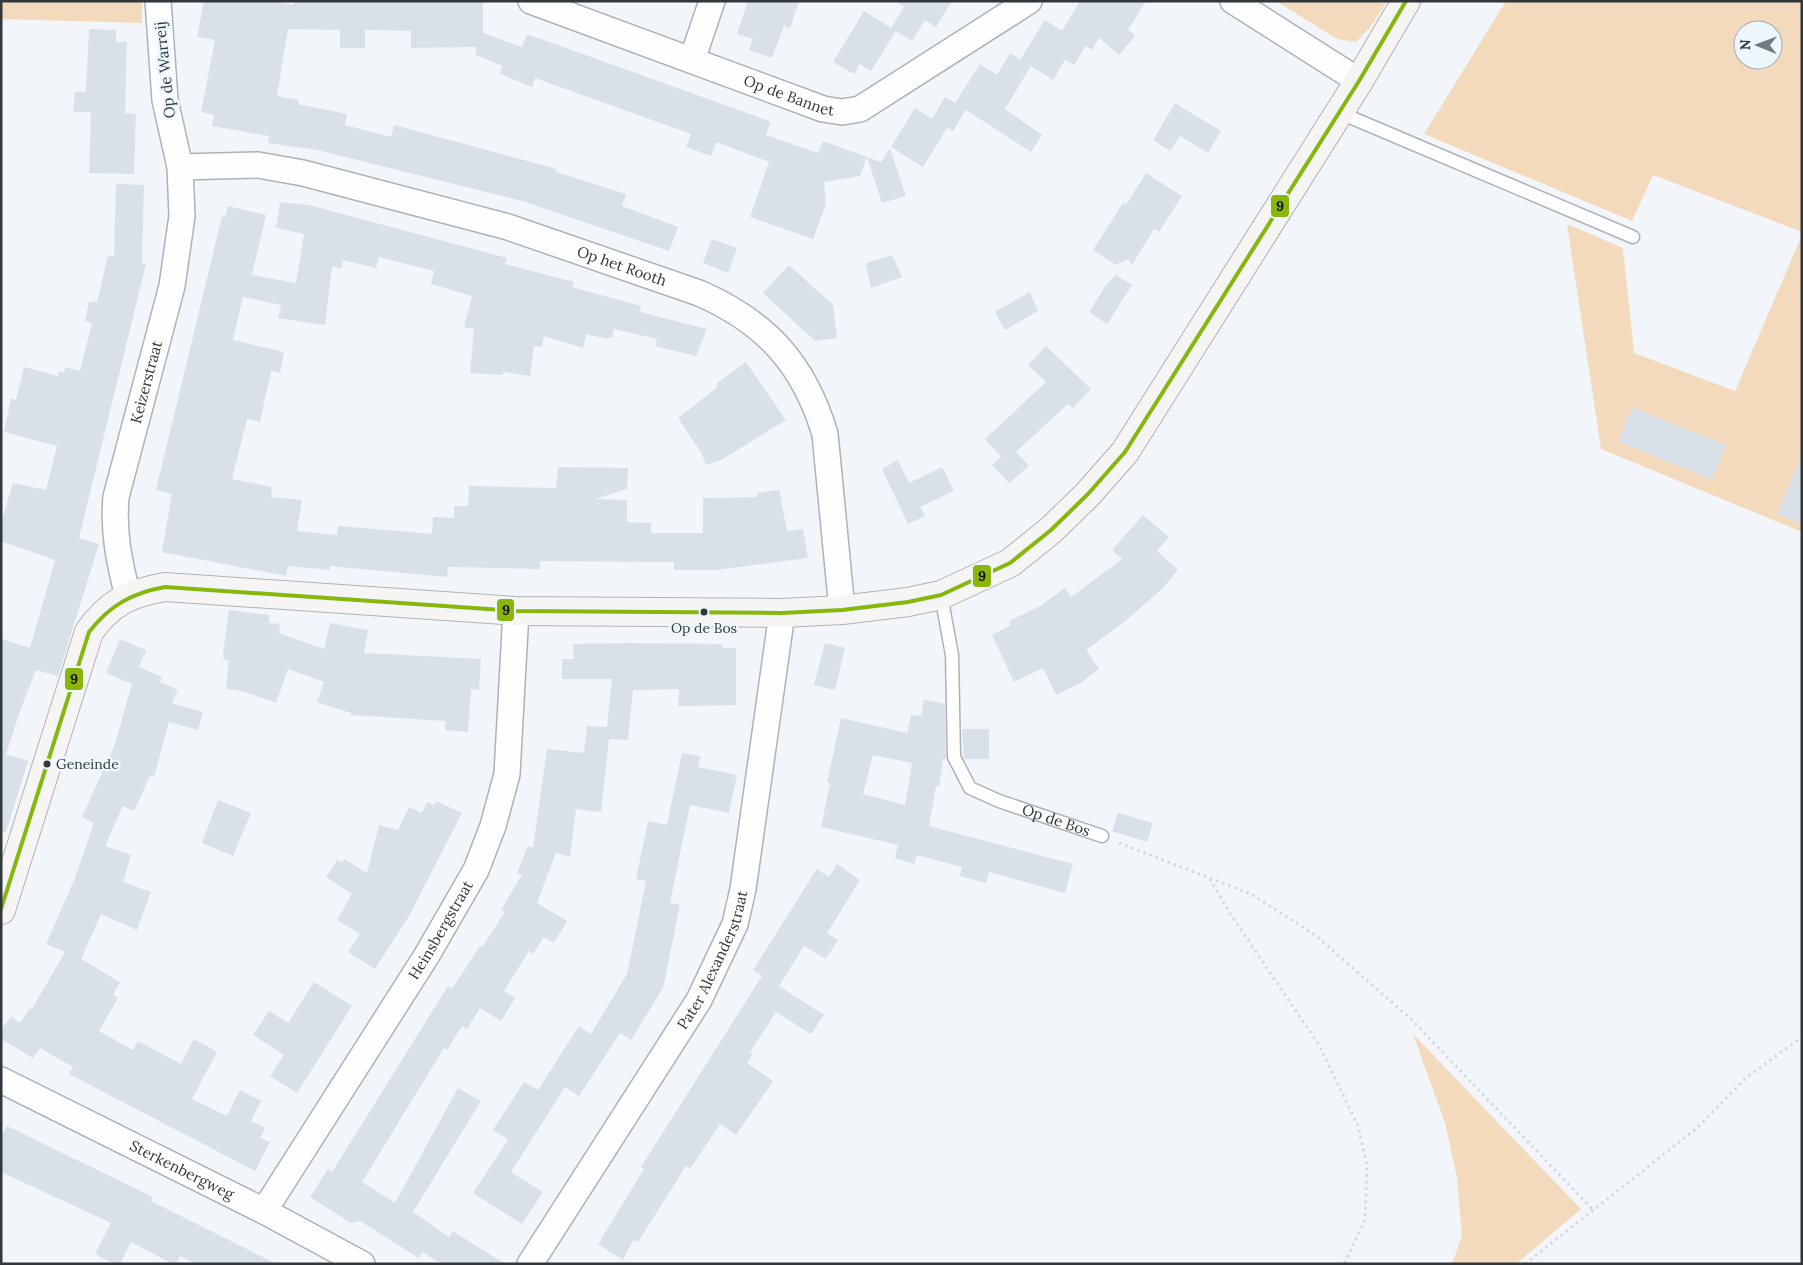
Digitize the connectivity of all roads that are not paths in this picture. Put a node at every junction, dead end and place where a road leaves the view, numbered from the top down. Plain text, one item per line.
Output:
1 (158, 1) edge
2 (531, 1) edge
3 (712, 1) edge
4 (1029, 1) edge
5 (1233, 1) edge
6 (1406, 1) edge
7 (692, 60) junction
8 (1359, 81) junction
9 (1338, 112) junction
10 (180, 167) junction
11 (1633, 237) dead end
12 (941, 595) junction
13 (128, 596) junction
14 (842, 610) junction
15 (516, 611) junction
16 (782, 613) junction
17 (1102, 836) road end
18 (1, 910) edge
19 (1, 1080) edge
20 (264, 1212) junction
21 (362, 1264) edge
22 (530, 1264) edge

1 - 10 street, Op de Warreij
2 - 7 street, Op de Bannet
3 - 7 street
4 - 7 street, Op de Bannet
5 - 8 street
6 - 8 street
8 - 9 street
9 - 11 lane
9 - 12 street
10 - 13 street, Keizerstraat
10 - 14 street, Op het Rooth
12 - 14 street
12 - 17 lane, Op de Bos
13 - 15 street
13 - 18 street
14 - 16 street
15 - 16 street
15 - 20 street, Heinsbergstraat
16 - 22 street, Pater Alexanderstraat
19 - 20 street, Sterkenbergweg
20 - 21 street, Sterkenbergweg

